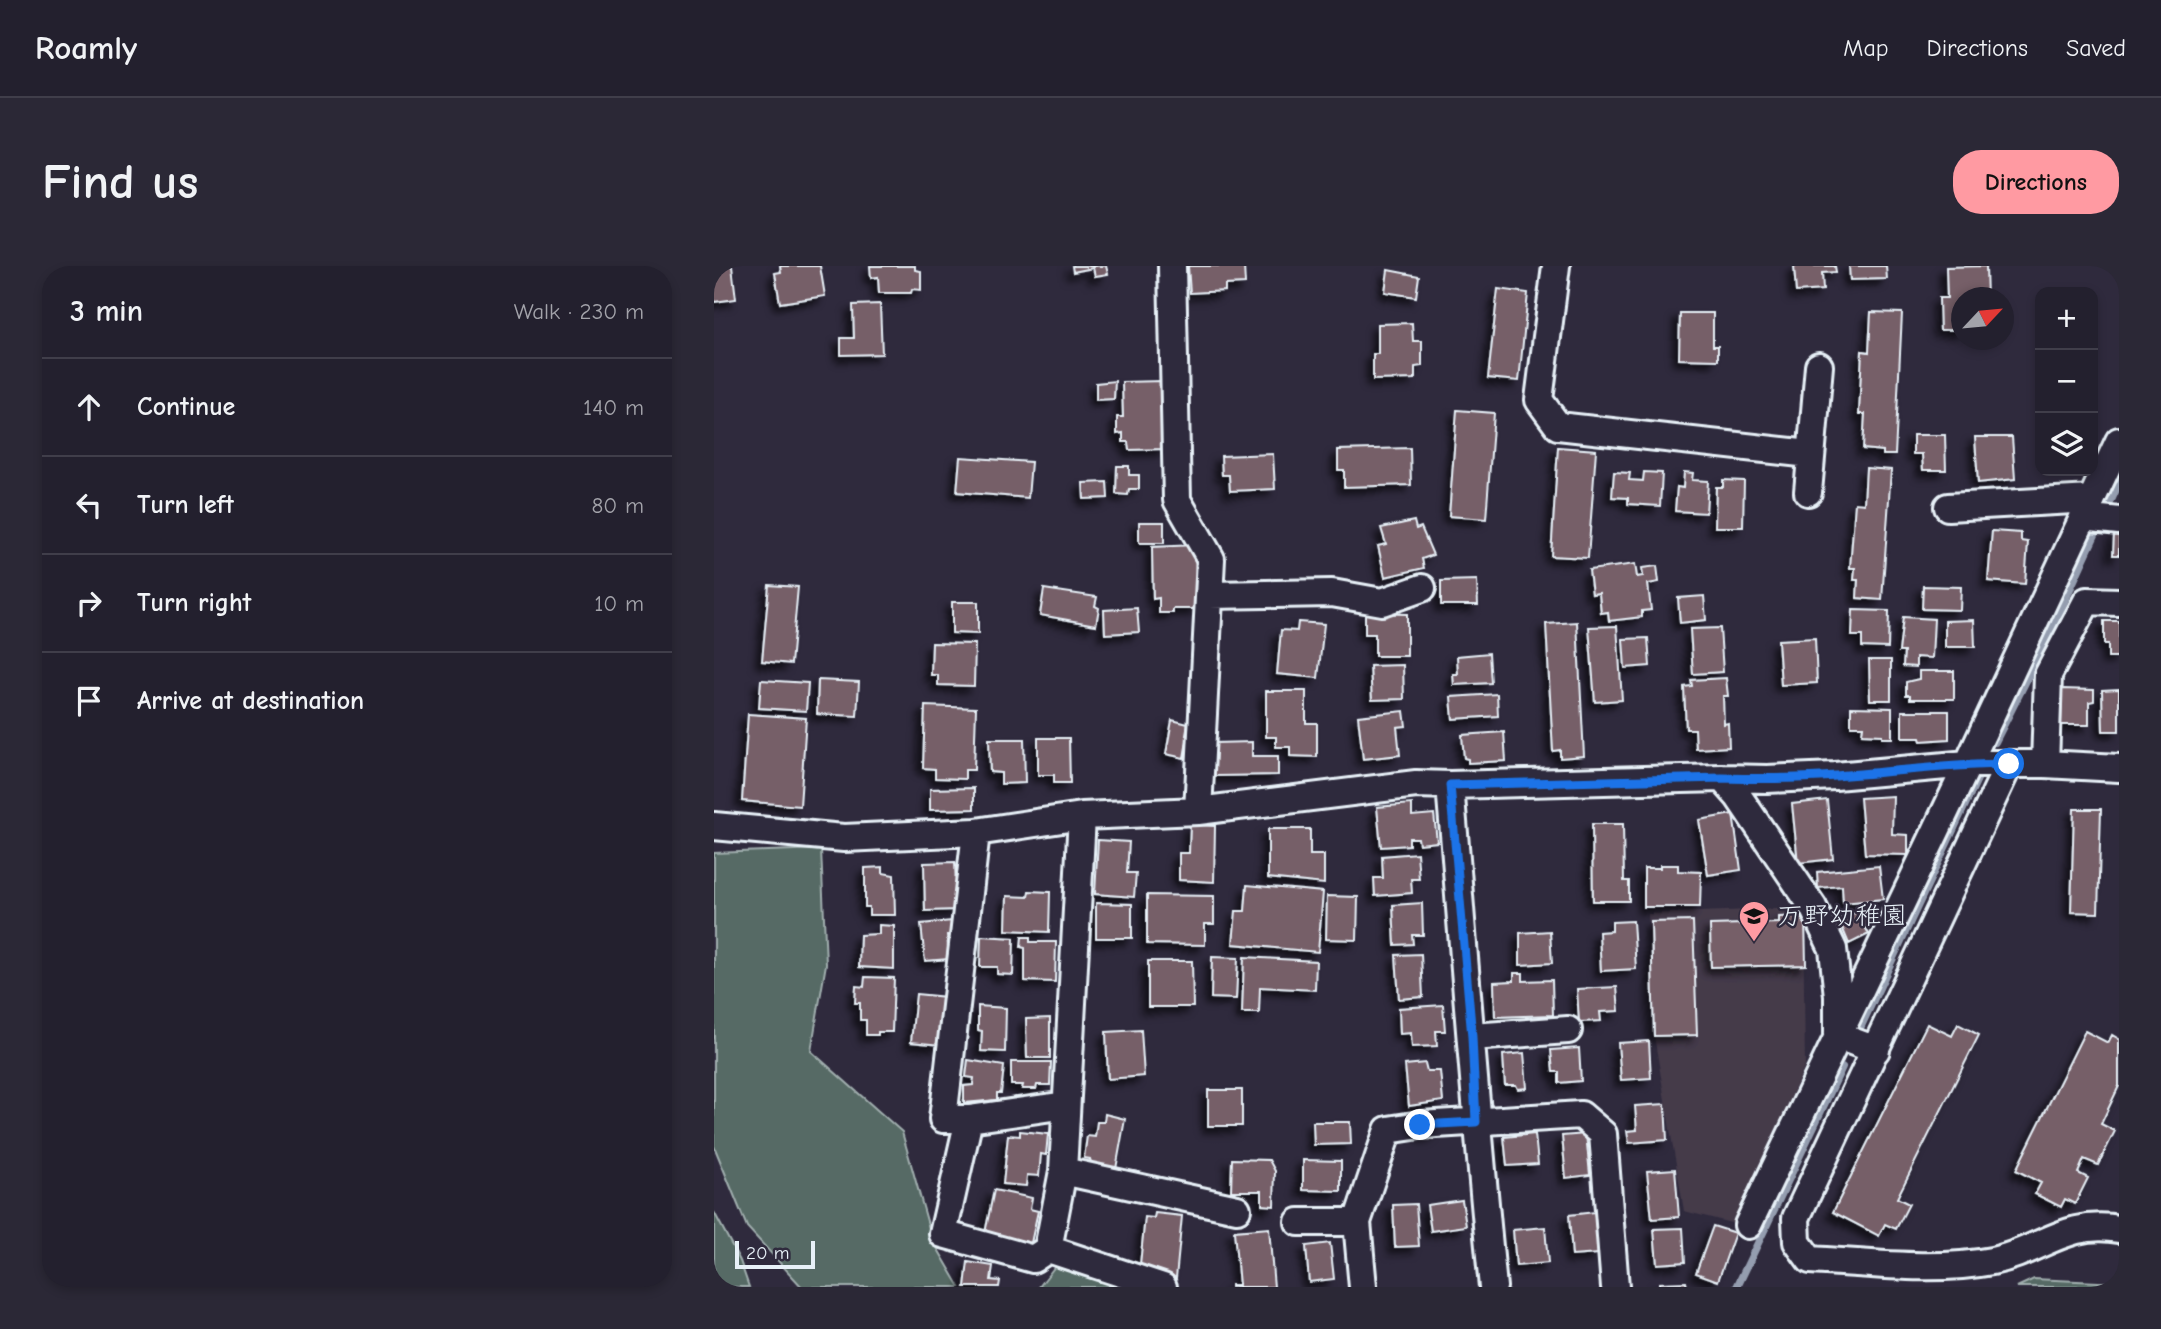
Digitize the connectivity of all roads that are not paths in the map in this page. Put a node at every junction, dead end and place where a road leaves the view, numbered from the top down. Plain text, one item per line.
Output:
1 (1172, 266) edge
2 (1556, 266) edge
3 (1819, 366) dead end
4 (2119, 441) edge
5 (1810, 454) junction
6 (1808, 492) dead end
7 (1948, 507) dead end
8 (2088, 508) junction
9 (2117, 521) edge
10 (1422, 588) dead end
11 (1210, 595) junction
12 (2119, 602) edge
13 (1968, 764) junction
14 (2009, 764) junction
15 (2045, 764) junction
16 (2119, 768) edge
17 (1722, 778) junction
18 (1450, 785) junction
19 (1198, 811) junction
20 (1082, 816) junction
21 (714, 826) edge
22 (976, 832) junction
23 (1568, 1030) dead end
24 (1838, 1036) junction
25 (1472, 1037) junction
26 (1875, 1050) junction
27 (1066, 1105) junction
28 (969, 1119) junction
29 (1476, 1122) junction
30 (1063, 1171) junction
31 (1237, 1209) dead end
32 (1299, 1222) dead end
33 (1357, 1222) junction
34 (1748, 1226) dead end
35 (2119, 1229) edge
36 (1048, 1249) junction
37 (1163, 1287) edge
38 (1363, 1287) edge
39 (1493, 1287) edge
40 (1615, 1287) edge

1 - 11 street
2 - 5 street
3 - 5 street
4 - 8 street
5 - 6 street
7 - 8 street
8 - 9 street
8 - 13 street
10 - 11 street
11 - 19 street
12 - 15 street
13 - 14 street
13 - 17 street
13 - 24 street
14 - 15 street
14 - 26 street
15 - 16 street
17 - 18 street
17 - 24 street
18 - 19 street
18 - 25 street
19 - 20 street
20 - 22 street
20 - 27 street
21 - 22 street
22 - 28 street
23 - 25 street
24 - 26 street
24 - 34 street
25 - 29 street
26 - 35 street
27 - 28 street
27 - 30 street
28 - 36 street
29 - 33 street
29 - 39 street
29 - 40 street
30 - 31 street
30 - 36 street
32 - 33 street
33 - 38 street
36 - 37 street

